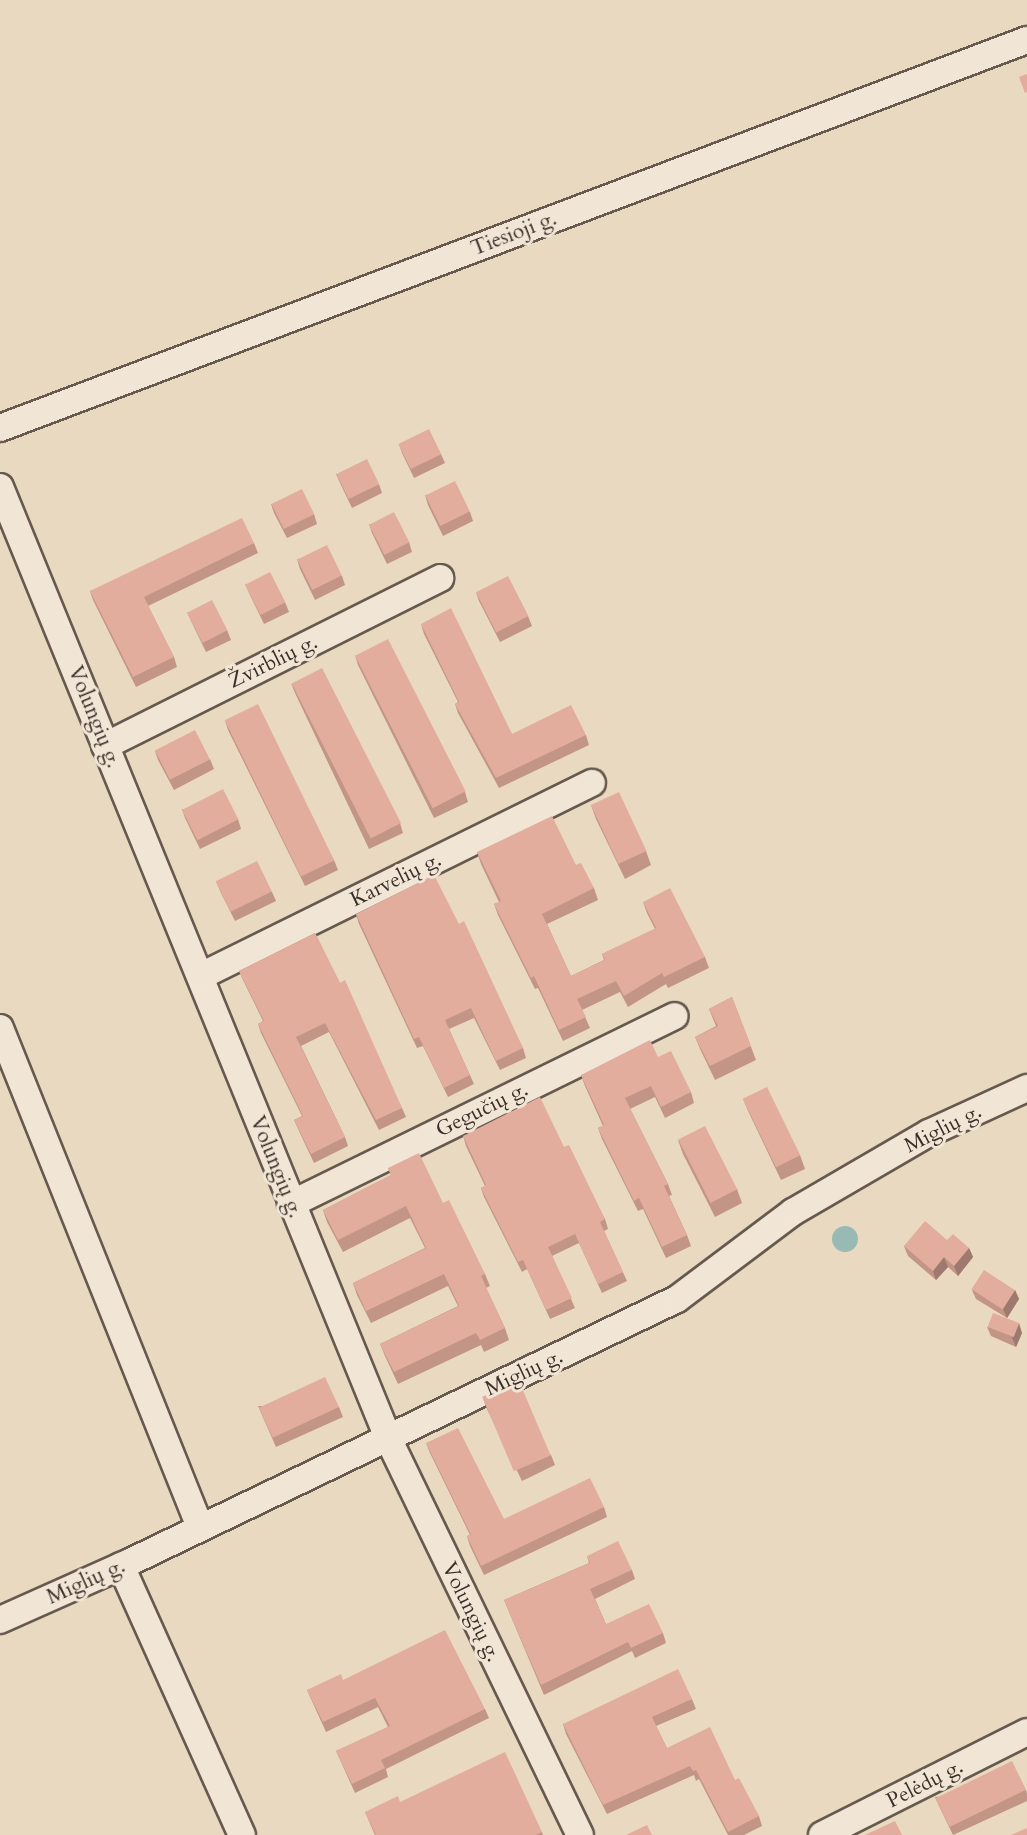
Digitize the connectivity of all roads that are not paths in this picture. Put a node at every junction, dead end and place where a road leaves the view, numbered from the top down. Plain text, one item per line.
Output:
1 (1027, 40) edge
2 (0, 428) edge
3 (0, 487) edge
4 (440, 578) dead end
5 (105, 746) junction
6 (592, 783) dead end
7 (201, 976) junction
8 (674, 1016) dead end
9 (0, 1028) edge
10 (1027, 1088) edge
11 (291, 1204) junction
12 (388, 1437) junction
13 (200, 1527) junction
14 (121, 1566) junction
15 (0, 1620) edge
16 (1027, 1732) edge
17 (242, 1835) edge
18 (580, 1835) edge
19 (822, 1835) edge

1 - 2 street, Tiesioji g.
3 - 5 street, Volungių g.
4 - 5 street, Žvirblių g.
5 - 7 street, Volungių g.
6 - 7 street, Karvelių g.
7 - 11 street, Volungių g.
8 - 11 street, Gegučių g.
9 - 13 street
10 - 12 street, Miglių g.
11 - 12 street, Volungių g.
12 - 13 street, Miglių g.
12 - 18 street, Volungių g.
13 - 14 street, Miglių g.
14 - 15 street, Miglių g.
14 - 17 street
16 - 19 street, Pelėdų g.

